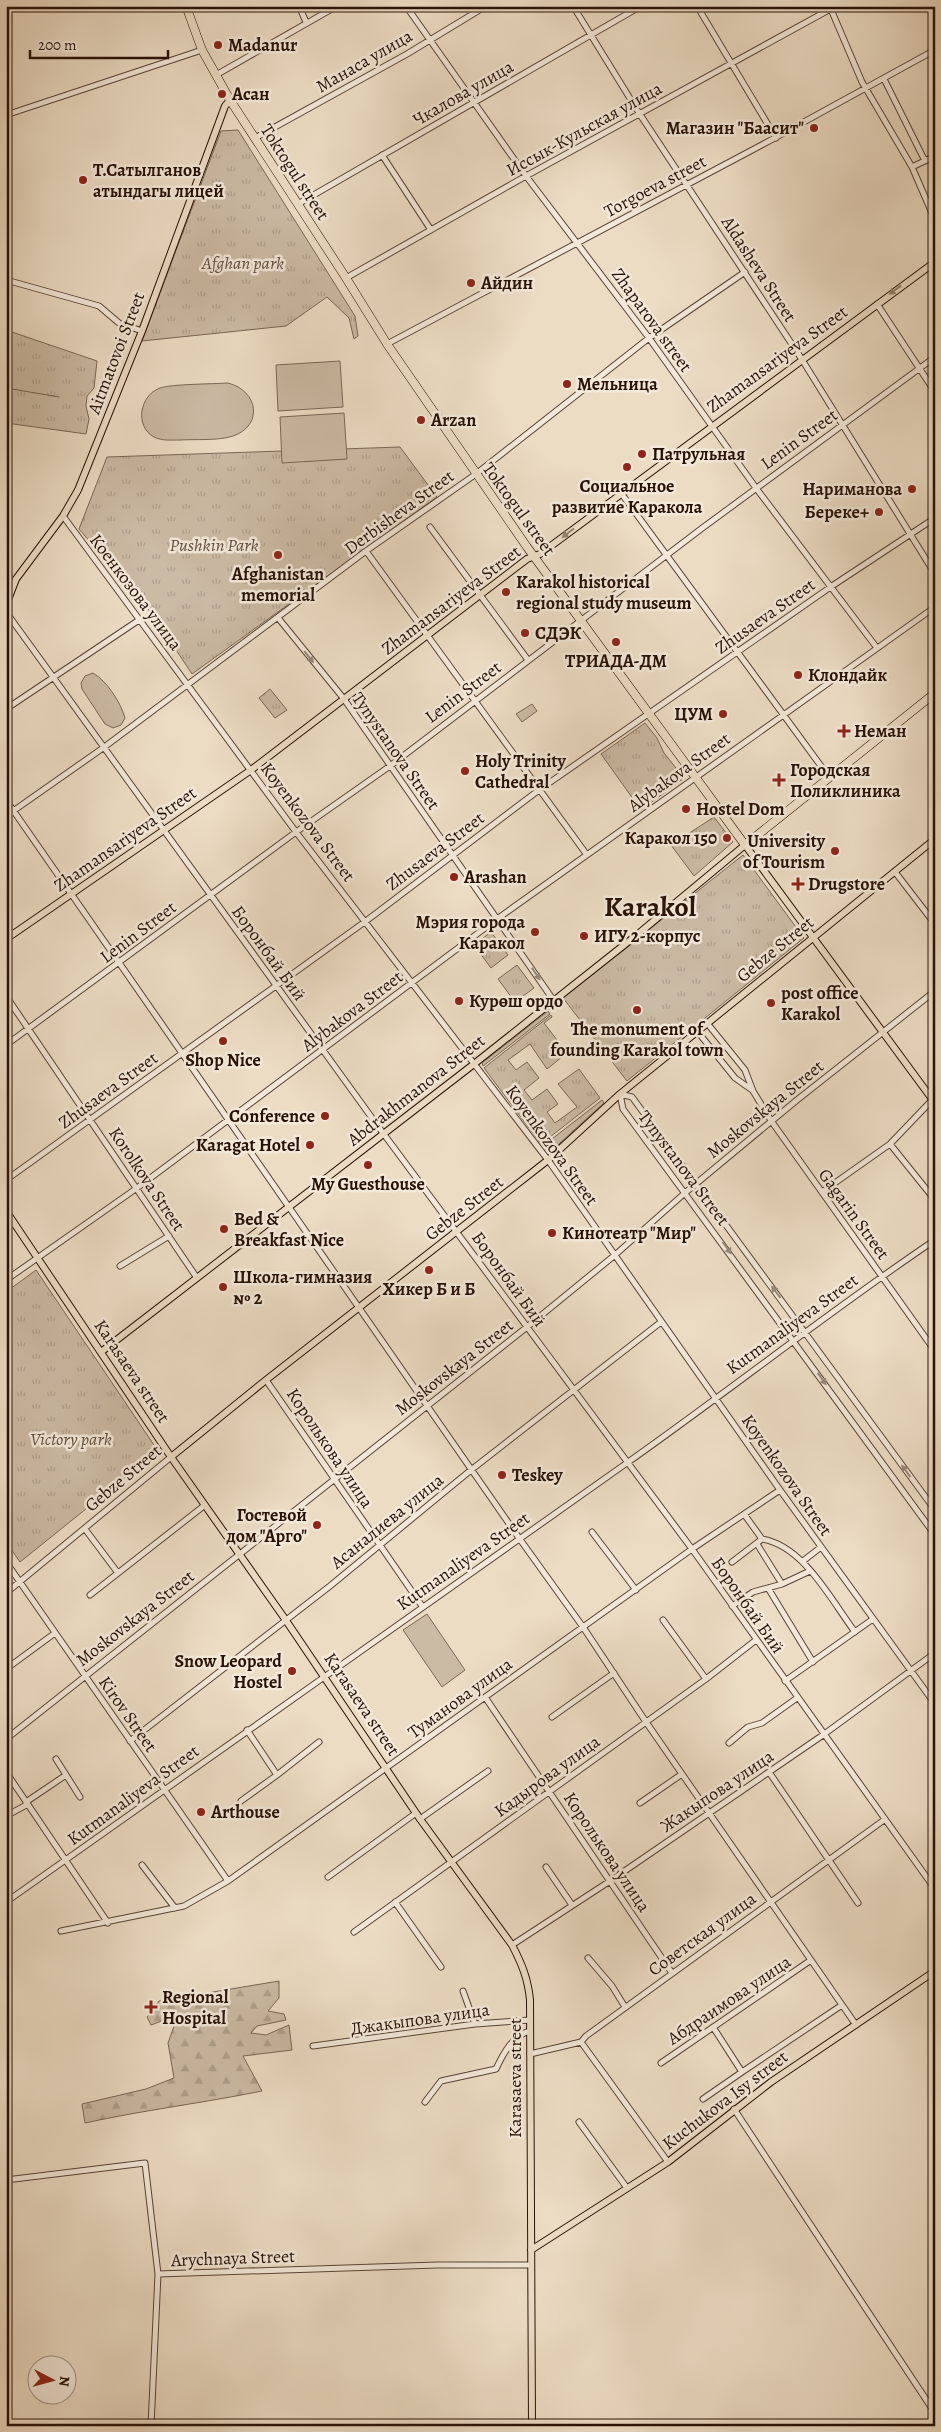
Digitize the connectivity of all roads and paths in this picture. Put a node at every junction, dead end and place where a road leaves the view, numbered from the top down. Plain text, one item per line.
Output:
1 (186, 6) edge
2 (299, 6) edge
3 (337, 6) edge
4 (406, 6) edge
5 (486, 6) edge
6 (573, 6) edge
7 (641, 6) edge
8 (697, 6) edge
9 (832, 7) edge
10 (306, 22) junction
11 (592, 35) junction
12 (429, 40) junction
13 (202, 50) junction
14 (935, 50) edge
15 (733, 64) junction
16 (216, 75) junction
17 (884, 79) junction
18 (866, 88) junction
19 (230, 100) junction
20 (476, 102) junction
21 (639, 113) junction
22 (6, 115) edge
23 (255, 138) junction
24 (776, 138) junction
25 (382, 155) junction
26 (935, 156) edge
27 (925, 161) junction
28 (912, 167) junction
29 (526, 176) junction
30 (687, 185) junction
31 (298, 204) junction
32 (935, 220) edge
33 (431, 230) junction
34 (578, 243) junction
35 (935, 262) edge
36 (745, 272) junction
37 (346, 278) junction
38 (6, 280) edge
39 (877, 304) junction
40 (142, 331) junction
41 (649, 338) junction
42 (387, 344) junction
43 (935, 357) edge
44 (801, 358) junction
45 (920, 368) junction
46 (935, 392) edge
47 (842, 425) junction
48 (711, 426) junction
49 (476, 474) junction
50 (756, 488) junction
51 (621, 493) junction
52 (63, 516) junction
53 (935, 518) edge
54 (430, 527) dead end
55 (910, 534) junction
56 (366, 551) junction
57 (668, 555) junction
58 (534, 556) junction
59 (935, 574) edge
60 (832, 586) junction
61 (480, 596) junction
62 (6, 605) edge
63 (935, 608) edge
64 (6, 612) edge
65 (279, 619) junction
66 (139, 620) junction
67 (582, 620) junction
68 (428, 634) junction
69 (877, 648) junction
70 (738, 652) junction
71 (528, 660) junction
72 (53, 677) junction
73 (188, 683) junction
74 (935, 693) edge
75 (344, 699) junction
76 (474, 700) junction
77 (6, 709) edge
78 (648, 713) junction
79 (782, 715) junction
80 (104, 748) junction
81 (390, 766) junction
82 (251, 770) junction
83 (696, 777) junction
84 (828, 777) junction
85 (539, 790) junction
86 (6, 800) edge
87 (14, 811) junction
88 (6, 816) edge
89 (163, 831) junction
90 (296, 832) junction
91 (935, 839) edge
92 (745, 845) junction
93 (586, 853) junction
94 (452, 855) junction
95 (895, 872) junction
96 (72, 894) junction
97 (210, 896) junction
98 (497, 919) junction
99 (366, 921) junction
100 (935, 924) edge
101 (812, 937) junction
102 (6, 939) edge
103 (120, 964) junction
104 (411, 984) junction
105 (276, 986) junction
106 (935, 991) edge
107 (6, 996) edge
108 (554, 1001) junction
109 (708, 1023) junction
110 (28, 1030) junction
111 (697, 1031) junction
112 (884, 1033) junction
113 (6, 1045) edge
114 (323, 1050) junction
115 (182, 1054) junction
116 (474, 1064) junction
117 (753, 1091) junction
118 (620, 1094) junction
119 (934, 1100) edge
120 (92, 1120) junction
121 (229, 1120) junction
122 (772, 1122) junction
123 (384, 1134) junction
124 (890, 1144) junction
125 (548, 1160) junction
126 (6, 1180) edge
127 (696, 1184) junction
128 (137, 1188) junction
129 (686, 1192) junction
130 (822, 1192) junction
131 (935, 1200) edge
132 (289, 1207) junction
133 (6, 1211) edge
134 (458, 1231) junction
135 (169, 1236) junction
136 (935, 1240) edge
137 (615, 1256) junction
138 (37, 1257) junction
139 (120, 1266) dead end
140 (882, 1276) junction
141 (197, 1278) junction
142 (6, 1280) edge
143 (359, 1309) junction
144 (661, 1322) junction
145 (527, 1327) junction
146 (806, 1332) junction
147 (794, 1340) junction
148 (935, 1351) edge
149 (101, 1352) junction
150 (266, 1380) junction
151 (572, 1390) junction
152 (716, 1397) junction
153 (427, 1406) junction
154 (171, 1457) junction
155 (627, 1463) junction
156 (471, 1470) junction
157 (334, 1480) junction
158 (780, 1490) junction
159 (205, 1505) junction
160 (935, 1510) edge
161 (744, 1514) junction
162 (85, 1529) junction
163 (592, 1532) dead end
164 (935, 1535) edge
165 (519, 1538) junction
166 (762, 1539) junction
167 (757, 1544) junction
168 (380, 1545) junction
169 (821, 1547) junction
170 (692, 1549) junction
171 (239, 1554) junction
172 (803, 1561) junction
173 (6, 1562) edge
174 (732, 1562) dead end
175 (810, 1571) junction
176 (118, 1573) junction
177 (20, 1582) junction
178 (782, 1584) junction
179 (768, 1588) junction
180 (636, 1590) junction
181 (6, 1594) edge
182 (90, 1595) dead end
183 (422, 1606) junction
184 (732, 1606) junction
185 (285, 1619) junction
186 (873, 1619) junction
187 (663, 1620) dead end
188 (583, 1627) junction
189 (855, 1632) junction
190 (55, 1633) junction
191 (756, 1640) junction
192 (935, 1653) edge
193 (813, 1662) junction
194 (6, 1669) edge
195 (910, 1670) junction
196 (614, 1673) junction
197 (84, 1675) junction
198 (325, 1677) junction
199 (706, 1680) junction
200 (785, 1681) junction
201 (485, 1697) junction
202 (797, 1698) junction
203 (935, 1704) edge
204 (552, 1717) dead end
205 (646, 1722) junction
206 (247, 1730) junction
207 (823, 1735) junction
208 (6, 1739) edge
209 (130, 1741) junction
210 (319, 1742) dead end
211 (728, 1742) dead end
212 (56, 1759) dead end
213 (386, 1767) junction
214 (488, 1771) dead end
215 (6, 1772) edge
216 (769, 1772) junction
217 (682, 1774) junction
218 (66, 1775) junction
219 (277, 1775) junction
220 (163, 1789) junction
221 (548, 1791) junction
222 (80, 1797) dead end
223 (240, 1801) dead end
224 (27, 1803) junction
225 (640, 1803) dead end
226 (709, 1812) junction
227 (6, 1816) edge
228 (418, 1816) junction
229 (884, 1820) junction
230 (66, 1860) junction
231 (829, 1860) junction
232 (452, 1863) junction
233 (142, 1865) dead end
234 (546, 1867) dead end
235 (328, 1877) dead end
236 (228, 1881) junction
237 (610, 1881) junction
238 (935, 1889) edge
239 (6, 1902) edge
240 (395, 1902) junction
241 (771, 1902) junction
242 (858, 1903) dead end
243 (572, 1905) junction
244 (176, 1908) junction
245 (108, 1923) junction
246 (61, 1931) dead end
247 (354, 1932) dead end
248 (512, 1945) junction
249 (588, 1958) dead end
250 (811, 1960) junction
251 (441, 1967) dead end
252 (935, 1971) edge
253 (672, 1973) junction
254 (463, 1991) dead end
255 (842, 2005) junction
256 (625, 2008) junction
257 (530, 2020) junction
258 (475, 2024) junction
259 (856, 2025) junction
260 (714, 2027) junction
261 (530, 2031) junction
262 (581, 2042) junction
263 (313, 2046) dead end
264 (530, 2054) junction
265 (662, 2062) dead end
266 (742, 2072) junction
267 (703, 2099) dead end
268 (425, 2102) dead end
269 (734, 2109) junction
270 (579, 2122) dead end
271 (668, 2162) junction
272 (6, 2180) edge
273 (627, 2188) junction
274 (531, 2250) junction
275 (531, 2265) junction
276 (158, 2274) junction
277 (935, 2414) edge
278 (150, 2426) edge
279 (532, 2426) edge

1 - 13 highway, Toktogul street
2 - 10 street
3 - 10 street
4 - 12 street, Zhaparova street
5 - 12 street, Манаса улица
6 - 11 street, Aldasheva Street
7 - 11 street, Чкалова улица
8 - 15 street
9 - 15 street, Иссык-Кульская улица
9 - 18 street
10 - 16 street
11 - 20 street, Чкалова улица
11 - 21 street, Aldasheva Street
12 - 20 street, Zhaparova street
12 - 23 street, Манаса улица
13 - 16 highway, Toktogul street
13 - 22 street
14 - 17 street, Torgoeva street
15 - 21 street, Иссык-Кульская улица
15 - 24 street
16 - 19 highway, Toktogul street
17 - 18 street, Torgoeva street
17 - 27 street
18 - 24 street, Torgoeva street
18 - 28 street
19 - 23 highway, Toktogul street
19 - 40 main road, Aitmatovoi Street
20 - 25 street, Чкалова улица
20 - 29 street, Zhaparova street
21 - 29 street, Иссык-Кульская улица
21 - 30 street, Aldasheva Street
23 - 31 highway, Toktogul street
24 - 30 street, Torgoeva street
25 - 31 street, Чкалова улица
25 - 33 street
26 - 27 street
27 - 28 street
28 - 32 street
29 - 33 street, Иссык-Кульская улица
29 - 34 street, Zhaparova street
30 - 34 street, Torgoeva street
30 - 36 street, Aldasheva Street
31 - 37 highway, Toktogul street
33 - 37 street, Иссык-Кульская улица
34 - 41 street, Zhaparova street
34 - 42 street, Torgoeva street
35 -> 39 main road, Zhamansariyeva Street
36 - 41 street, Derbisheva Street
36 - 44 street, Aldasheva Street
37 - 42 highway, Toktogul street
38 - 40 street
39 - 44 main road, Zhamansariyeva Street
39 - 45 street
40 - 52 main road, Aitmatovoi Street
41 - 48 street, Zhaparova street
41 - 49 street, Derbisheva Street
42 - 49 highway, Toktogul street
43 - 45 street, Lenin Street
44 - 47 street, Aldasheva Street
44 - 48 main road, Zhamansariyeva Street
45 - 46 street
45 - 47 street, Lenin Street
47 - 50 street, Lenin Street
47 - 55 street, Aldasheva Street
48 - 50 street, Zhaparova street
48 - 51 main road, Zhamansariyeva Street
49 - 56 street, Derbisheva Street
49 - 58 highway, Toktogul street
50 - 57 street, Lenin Street
50 - 60 street, Zhaparova street
51 - 57 street
51 -> 58 main road, Zhamansariyeva Street
52 - 62 main road, Aitmatovoi Street
52 - 66 street, Коенкозова улица
53 - 55 street, Zhusaeva Street
54 - 61 street
55 - 59 street, Aldasheva Street
55 - 60 street, Zhusaeva Street
56 - 65 street, Derbisheva Street
56 - 68 street
57 - 67 street, Lenin Street
57 - 70 street
58 - 61 main road, Zhamansariyeva Street
58 - 67 highway, Toktogul street
60 - 69 street, Zhaparova street
60 - 70 street, Zhusaeva Street
61 - 68 main road, Zhamansariyeva Street
61 - 71 street
63 - 69 street, Alybakova Street
64 - 72 street, Боронбай Бий
65 - 73 street, Derbisheva Street
65 -> 75 street, Tynystanova Street
66 - 72 street
66 - 73 street, Коенкозова улица
67 - 71 street, Lenin Street
67 - 78 highway, Toktogul street
68 - 75 main road, Zhamansariyeva Street
68 - 76 street
69 - 79 street, Alybakova Street
70 - 78 street, Zhusaeva Street
70 - 79 street
71 - 76 street, Lenin Street
72 - 77 street
72 - 80 street, Боронбай Бий
73 - 80 street, Derbisheva Street
73 - 82 street, Koyenkozova Street
74 - 84 highway
75 - 81 street, Tynystanova Street
75 - 82 main road, Zhamansariyeva Street
76 - 81 street, Lenin Street
76 - 85 street
78 - 83 highway, Toktogul street
78 - 85 street, Zhusaeva Street
79 - 83 street, Alybakova Street
79 - 84 street
80 - 87 street, Derbisheva Street
80 - 89 street, Боронбай Бий
81 - 90 street, Lenin Street
81 - 94 street, Tynystanova Street
82 - 89 main road, Zhamansariyeva Street
82 - 90 street, Koyenkozova Street
83 - 92 highway, Toktogul street
83 - 93 street, Alybakova Street
84 - 92 highway
85 - 93 street
85 - 94 street, Zhusaeva Street
86 - 87 street
87 - 88 street, Derbisheva Street
87 - 96 street
89 - 96 main road, Zhamansariyeva Street
89 - 97 street, Боронбай Бий
90 - 97 street, Lenin Street
90 - 99 street, Koyenkozova Street
91 - 95 main road, Gebze Street
92 - 101 main road, Toktogul street
92 - 108 main road, Abdrakhmanova Street
93 - 98 street, Alybakova Street
94 - 98 street, Tynystanova Street
94 - 99 street, Zhusaeva Street
95 - 100 street
95 - 101 main road, Gebze Street
96 - 102 main road, Zhamansariyeva Street
96 - 103 street
97 - 103 street, Lenin Street
97 - 105 street, Боронбай Бий
98 - 104 street, Alybakova Street
98 -> 108 street, Tynystanova Street
99 - 104 street, Koyenkozova Street
99 - 105 street, Zhusaeva Street
101 - 109 main road, Gebze Street
101 - 112 main road, Toktogul street
103 - 110 street, Lenin Street
103 - 115 street
104 - 114 street, Alybakova Street
104 - 116 street, Koyenkozova Street
105 - 114 street, Боронбай Бий
105 - 115 street, Zhusaeva Street
106 - 112 street, Moskovskaya Street
107 - 110 street, Korolkova Street
108 - 116 main road, Abdrakhmanova Street
109 - 111 main road, Gebze Street
109 - 117 street, Gagarin Street
110 - 113 street, Lenin Street
110 - 120 street, Korolkova Street
111 - 117 street, Gagarin Street
111 - 118 main road, Gebze Street
112 - 119 main road, Toktogul street
112 - 122 street, Moskovskaya Street
114 - 121 street, Alybakova Street
114 - 123 street, Боронбай Бий
115 - 120 street, Zhusaeva Street
115 - 121 street
116 - 123 main road, Abdrakhmanova Street
116 - 125 street, Koyenkozova Street
117 - 122 street, Gagarin Street
118 - 125 main road, Gebze Street
118 - 127 street, Tynystanova Street
118 - 129 street, Tynystanova Street
119 - 124 street
120 - 126 street, Zhusaeva Street
120 - 128 street, Korolkova Street
121 - 128 street, Alybakova Street
121 - 132 street
122 - 127 street, Moskovskaya Street
122 - 130 street, Gagarin Street
123 - 132 main road, Abdrakhmanova Street
123 - 134 street, Боронбай Бий
124 - 130 street
124 - 131 street
125 - 134 main road, Gebze Street
125 - 137 street, Koyenkozova Street
127 - 129 street, Moskovskaya Street
146 -> 127 street, Tynystanova Street
128 - 135 street, Korolkova Street
128 - 138 street, Alybakova Street
129 - 137 street, Moskovskaya Street
129 -> 147 street, Tynystanova Street
130 - 140 street, Gagarin Street
132 - 141 main road, Abdrakhmanova Street
132 - 143 street
133 - 138 main road, Karasaeva street
134 - 143 main road, Gebze Street
134 - 145 street, Боронбай Бий
135 - 139 street
135 - 141 street, Korolkova Street
136 - 140 street, Kutmanaliyeva Street
137 - 144 street, Koyenkozova Street
137 - 145 street, Moskovskaya Street
138 - 142 street, Alybakova Street
138 - 149 main road, Karasaeva street
140 - 146 street, Kutmanaliyeva Street
140 - 148 street, Gagarin Street
141 - 149 main road, Abdrakhmanova Street
143 - 150 main road, Gebze Street
143 - 153 street
144 - 151 street, Асаналиева улица
144 - 152 street, Koyenkozova Street
145 - 151 street, Боронбай Бий
145 - 153 street, Moskovskaya Street
146 - 147 street, Kutmanaliyeva Street
160 -> 146 street, Tynystanova Street
147 - 152 street, Kutmanaliyeva Street
147 -> 164 street, Tynystanova Street
149 - 154 main road, Karasaeva street
150 - 154 main road, Gebze Street
150 - 157 street, Королькова улица
151 - 155 street, Боронбай Бий
151 - 156 street, Асаналиева улица
152 - 155 street, Kutmanaliyeva Street
152 - 158 street, Koyenkozova Street
153 - 156 street
153 - 157 street, Moskovskaya Street
154 - 159 main road, Karasaeva street
154 - 162 street, Gebze Street
155 - 165 street, Kutmanaliyeva Street
155 - 170 street, Боронбай Бий
156 - 165 street
156 - 168 street, Асаналиева улица
157 - 168 street, Королькова улица
157 - 171 street, Moskovskaya Street
158 - 161 street, Туманова улица
158 - 169 street, Koyenkozova Street
159 - 171 main road, Karasaeva street
159 - 176 street
161 - 166 street
161 - 170 street, Туманова улица
162 - 176 street
162 - 177 street, Gebze Street
163 - 180 street
165 - 183 street, Kutmanaliyeva Street
165 - 188 street
166 - 167 street
166 - 172 street
167 - 174 street
167 - 178 street
168 - 183 street, Королькова улица
168 - 185 street, Асаналиева улица
169 - 172 street
169 - 186 street, Koyenkozova Street
170 - 180 street, Туманова улица
170 - 184 street, Боронбай Бий
171 - 185 main road, Karasaeva street
171 - 197 street, Moskovskaya Street
172 - 175 street
173 - 177 street, Kirov Street
175 - 178 street
175 - 189 street
176 - 182 street
177 - 181 street, Gebze Street
177 - 190 street, Kirov Street
178 - 179 street
179 - 184 street
179 - 193 street
180 - 188 street, Туманова улица
183 - 198 street, Kutmanaliyeva Street
184 - 191 street, Боронбай Бий
185 - 198 main road, Karasaeva street
185 - 209 street, Асаналиева улица
186 - 189 street
186 - 195 street, Koyenkozova Street
187 - 199 street
188 - 196 street
188 - 201 street, Туманова улица
189 - 193 street
190 - 194 street
190 - 197 street, Kirov Street
191 - 199 street, Кадырова улица
191 - 200 street, Боронбай Бий
192 - 195 street, Жакыпова улица
193 - 200 street
195 - 203 street, Koyenkozova Street
195 - 207 street, Жакыпова улица
196 - 204 street
196 - 205 street
197 - 208 street, Moskovskaya Street
197 - 209 street, Kirov Street
198 - 206 street, Kutmanaliyeva Street
198 - 213 main road, Karasaeva street
199 - 205 street, Кадырова улица
200 - 202 street, Боронбай Бий
201 - 213 street, Туманова улица
201 - 221 street, Королькова улица
202 - 207 street, Боронбай Бий
202 - 211 street
205 - 217 street
205 - 221 street, Кадырова улица
206 - 219 street
206 - 220 street, Kutmanaliyeva Street
207 - 216 street, Жакыпова улица
207 - 229 street, Боронбай Бий
209 - 220 street, Kirov Street
210 - 219 street
212 - 218 street
213 - 228 main road, Karasaeva street
213 - 236 street, Туманова улица
214 - 228 street
215 - 224 street
216 - 226 street, Жакыпова улица
216 - 231 street
217 - 225 street
217 - 226 street
218 - 222 street
218 - 224 street
219 - 223 street
220 - 230 street, Kutmanaliyeva Street
220 - 236 street, Kirov Street
221 - 232 street, Кадырова улица
221 - 237 street, Королькова улица
224 - 227 street
224 - 230 street
226 - 237 street, Жакыпова улица
226 - 241 street
228 - 232 main road, Karasaeva street
228 - 235 street
229 - 231 street, Советская улица
229 - 238 street, Боронбай Бий
230 - 239 street, Kutmanaliyeva Street
230 - 245 street
231 - 241 street, Советская улица
231 - 242 street
232 - 240 street, Кадырова улица
232 - 248 main road, Karasaeva street
233 - 244 street
234 - 243 street
236 - 244 street, Туманова улица
237 - 243 street, Жакыпова улица
237 - 253 street, Королькова улица
240 - 247 street, Кадырова улица
240 - 251 street
241 - 250 street
241 - 253 street, Советская улица
243 - 248 street, Жакыпова улица
244 - 245 street, Туманова улица
245 - 246 street, Туманова улица
248 - 257 main road, Karasaeva street
249 - 256 street
250 - 255 street
250 - 260 street, Абдраимова улица
252 - 259 main road, Kuchukova Isy street
253 - 256 street, Советская улица
254 - 258 street
255 - 259 street
255 - 266 street
256 - 262 street, Советская улица
257 - 258 street, Джакыпова улица
257 - 261 main road, Karasaeva street
258 - 263 street, Джакыпова улица
259 - 269 main road, Kuchukova Isy street
260 - 265 street, Абдраимова улица
260 - 266 street
261 - 264 main road, Karasaeva street
261 - 268 street
262 - 264 street, Советская улица
262 - 271 street
264 - 274 main road, Karasaeva street
266 - 267 street
269 - 271 main road, Kuchukova Isy street
269 - 277 street
270 - 273 street
271 - 273 main road, Kuchukova Isy street
272 - 276 street, Arychnaya Street
273 - 274 main road, Kuchukova Isy street
274 - 275 main road, Karasaeva street
275 - 276 street, Arychnaya Street
275 - 279 main road, Karasaeva street
276 - 278 street

